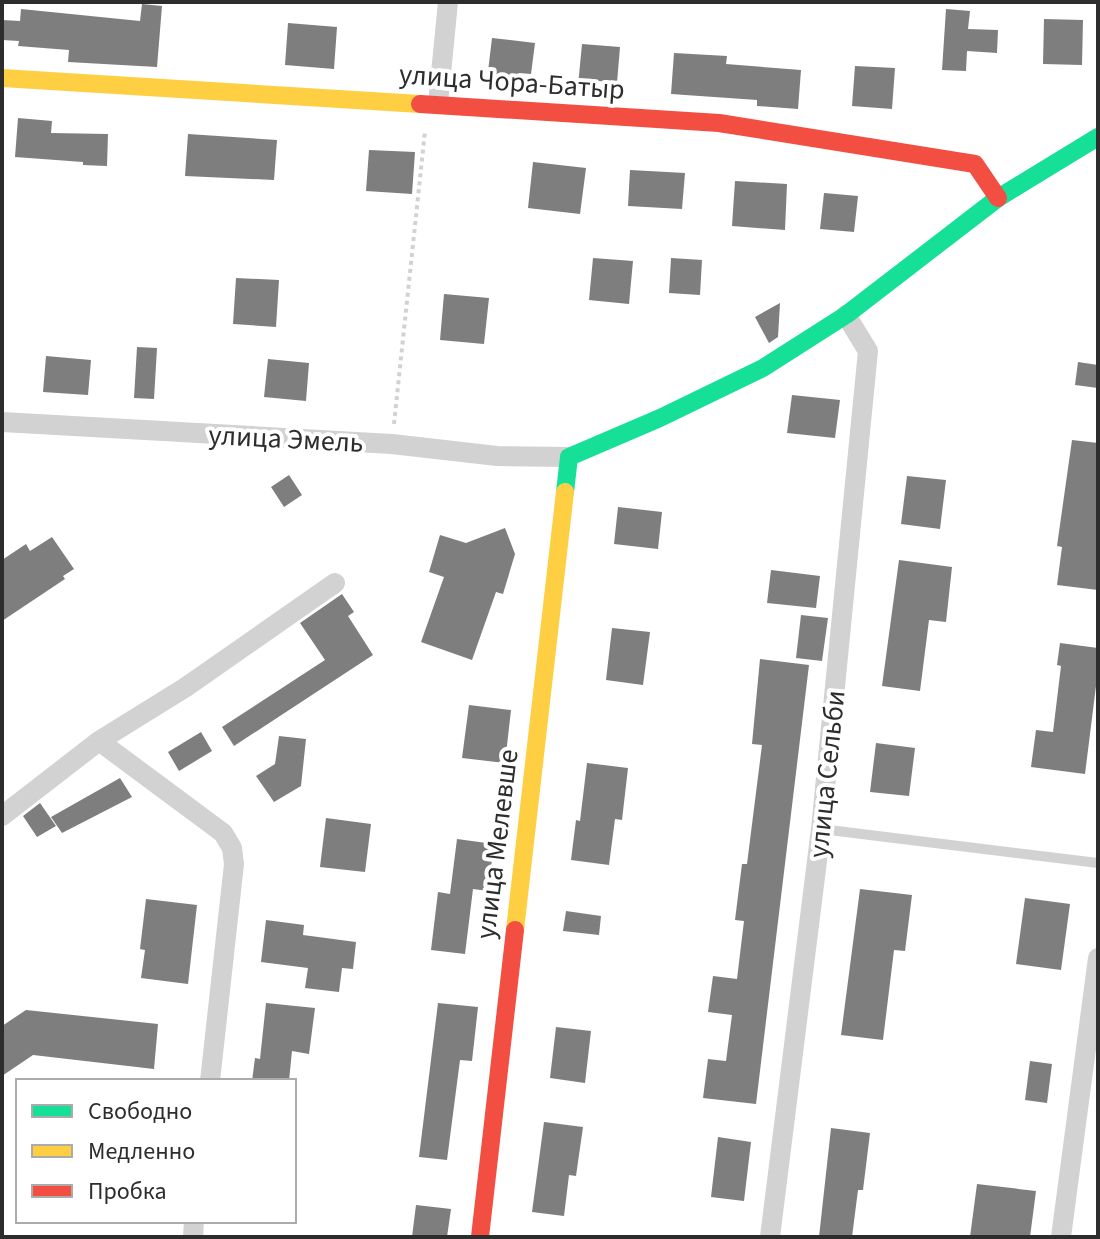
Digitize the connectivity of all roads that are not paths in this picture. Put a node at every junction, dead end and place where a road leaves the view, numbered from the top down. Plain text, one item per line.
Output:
1 (448, 2) edge
2 (2, 78) edge
3 (433, 104) junction
4 (1098, 137) edge
5 (998, 198) junction
6 (846, 315) junction
7 (2, 422) edge
8 (569, 457) junction
9 (335, 583) dead end
10 (99, 741) junction
11 (2, 816) edge
12 (821, 829) junction
13 (1098, 863) edge
14 (1098, 958) edge
15 (210, 1079) edge
16 (480, 1237) edge
17 (770, 1237) edge
18 (1061, 1237) edge

1 - 3 street
2 - 3 street, улица Чора-Батыр
3 - 5 street, улица Чора-Батыр
4 - 5 street
5 - 6 street
6 - 8 street
6 - 12 street, улица Сельби
7 - 8 street, улица Эмель
8 - 16 street, улица Мелевше
9 - 10 street
10 - 11 street
10 - 15 street
12 - 13 lane
12 - 17 street, улица Сельби
14 - 18 street

